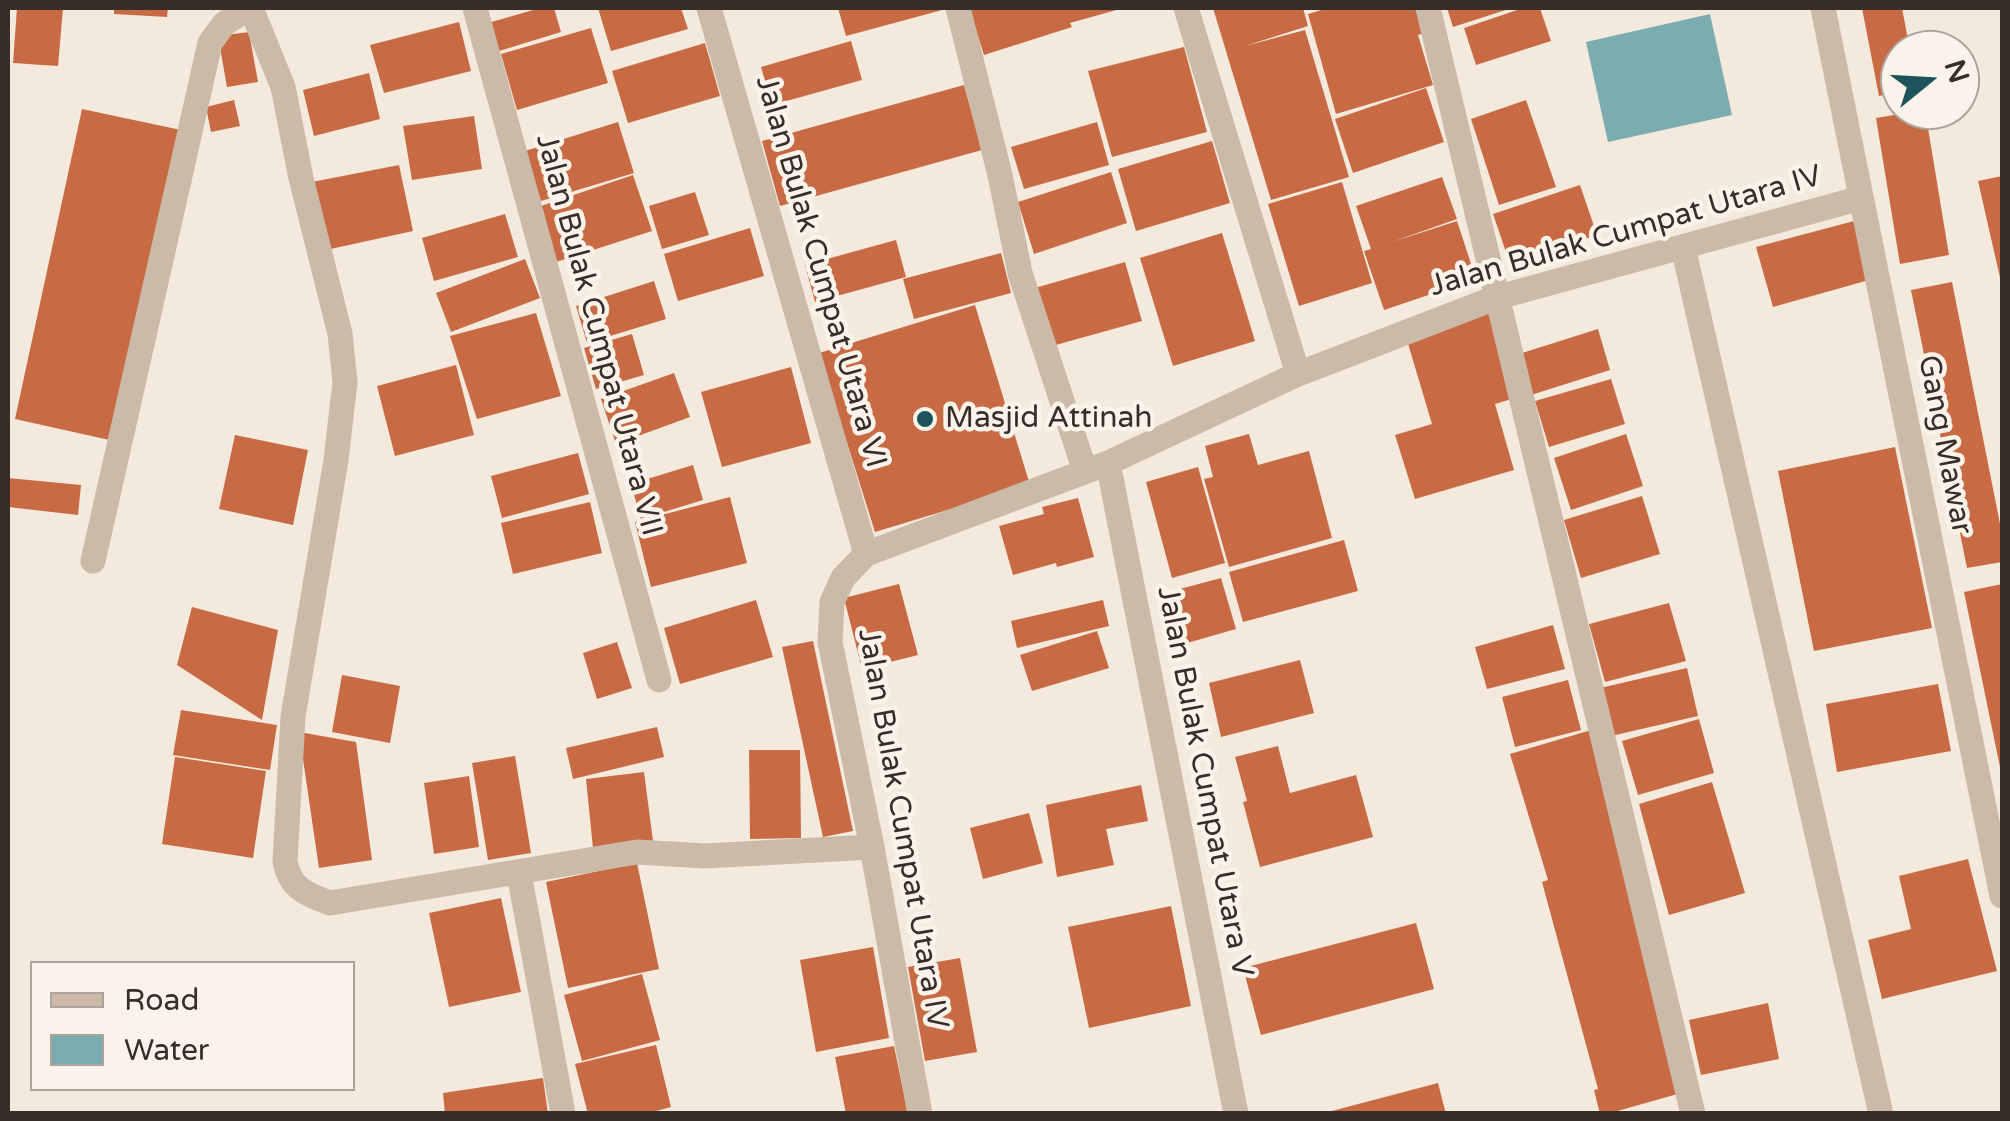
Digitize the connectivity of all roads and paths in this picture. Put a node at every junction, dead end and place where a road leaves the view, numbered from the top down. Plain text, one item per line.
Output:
1 (250, 8) edge
2 (475, 8) edge
3 (709, 8) edge
4 (958, 8) edge
5 (1186, 8) edge
6 (1428, 8) edge
7 (1824, 8) edge
8 (1861, 198) junction
9 (1683, 247) junction
10 (1495, 298) junction
11 (1298, 374) junction
12 (1097, 467) junction
13 (866, 554) junction
14 (93, 561) dead end
15 (659, 680) dead end
16 (872, 846) junction
17 (519, 874) junction
18 (2002, 896) edge
19 (564, 1114) edge
20 (920, 1114) edge
21 (1236, 1114) edge
22 (1694, 1114) edge
23 (1880, 1114) edge

1 - 14 street
1 - 17 street
2 - 15 street, Jalan Bulak Cumpat Utara VII
3 - 13 street, Jalan Bulak Cumpat Utara VI
4 - 12 street, Jalan Bulak Cumpat Utara V
5 - 11 street
6 - 10 street
7 - 8 street, Gang Mawar
8 - 9 street, Jalan Bulak Cumpat Utara IV
8 - 18 street, Gang Mawar
9 - 10 street, Jalan Bulak Cumpat Utara IV
9 - 23 street
10 - 11 street, Jalan Bulak Cumpat Utara IV
10 - 22 street
11 - 12 street, Jalan Bulak Cumpat Utara IV
12 - 13 street, Jalan Bulak Cumpat Utara IV
12 - 21 street, Jalan Bulak Cumpat Utara V
13 - 16 street, Jalan Bulak Cumpat Utara IV
16 - 17 street
16 - 20 street, Jalan Bulak Cumpat Utara IV
17 - 19 street

